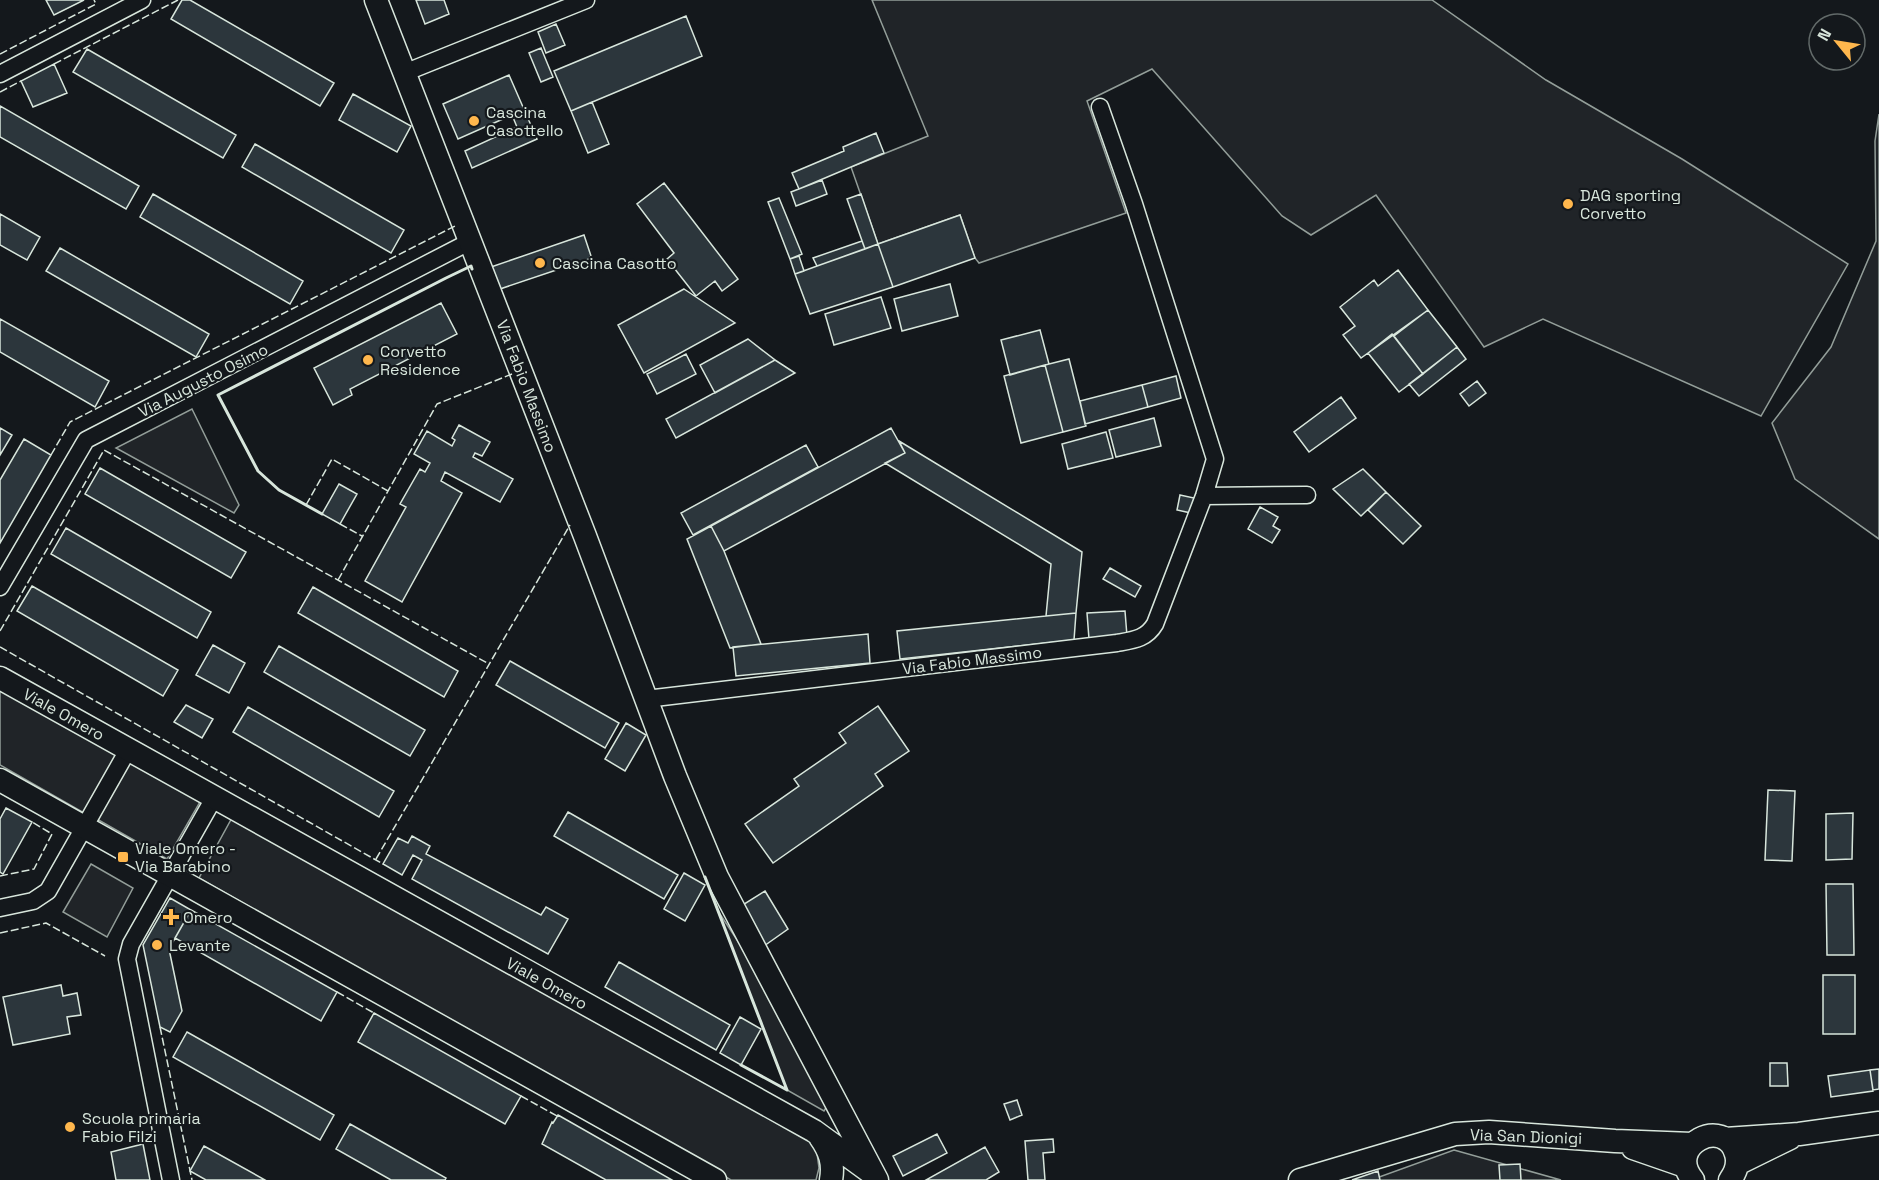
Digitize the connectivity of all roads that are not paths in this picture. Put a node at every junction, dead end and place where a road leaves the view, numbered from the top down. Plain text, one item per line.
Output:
1 (142, 0) edge
2 (376, 0) edge
3 (586, 0) edge
4 (0, 74) edge
5 (404, 74) junction
6 (1100, 107) dead end
7 (471, 242) junction
8 (1307, 495) dead end
9 (1204, 496) junction
10 (0, 587) edge
11 (0, 678) edge
12 (646, 699) junction
13 (128, 750) junction
14 (0, 780) edge
15 (214, 798) junction
16 (85, 827) junction
17 (170, 875) junction
18 (0, 908) edge
19 (1879, 1123) edge
20 (1799, 1134) junction
21 (819, 1136) junction
22 (1725, 1139) junction
23 (1615, 1141) junction
24 (1692, 1144) junction
25 (1734, 1172) edge
26 (1689, 1173) edge
27 (876, 1178) edge
28 (171, 1180) edge
29 (715, 1180) edge
30 (831, 1180) edge
31 (1300, 1180) edge

1 - 4 street
2 - 5 street, Via Fabio Massimo
3 - 5 street
5 - 7 street, Via Fabio Massimo
6 - 9 street, Via Fabio Massimo
7 - 10 street, Via Augusto Osimo
7 - 12 street, Via Fabio Massimo
8 - 9 street
9 - 12 street, Via Fabio Massimo
11 - 13 street, Viale Omero
12 - 27 street, Via Fabio Massimo
13 - 15 street, Viale Omero
13 - 16 street
14 - 16 street
15 - 17 street
15 - 21 street, Viale Omero
16 - 17 street
16 - 18 street
17 - 28 street
17 - 29 street
19 - 20 street, Via San Dionigi
20 - 22 street, Via San Dionigi
20 - 25 street, Via San Dionigi
21 - 27 street, Viale Omero
21 - 30 street
22 - 24 street, Via San Dionigi
22 - 25 street, Via San Dionigi
23 - 24 street, Via San Dionigi
23 - 26 street, Via San Dionigi
23 - 31 street, Via San Dionigi
24 - 26 street, Via San Dionigi

